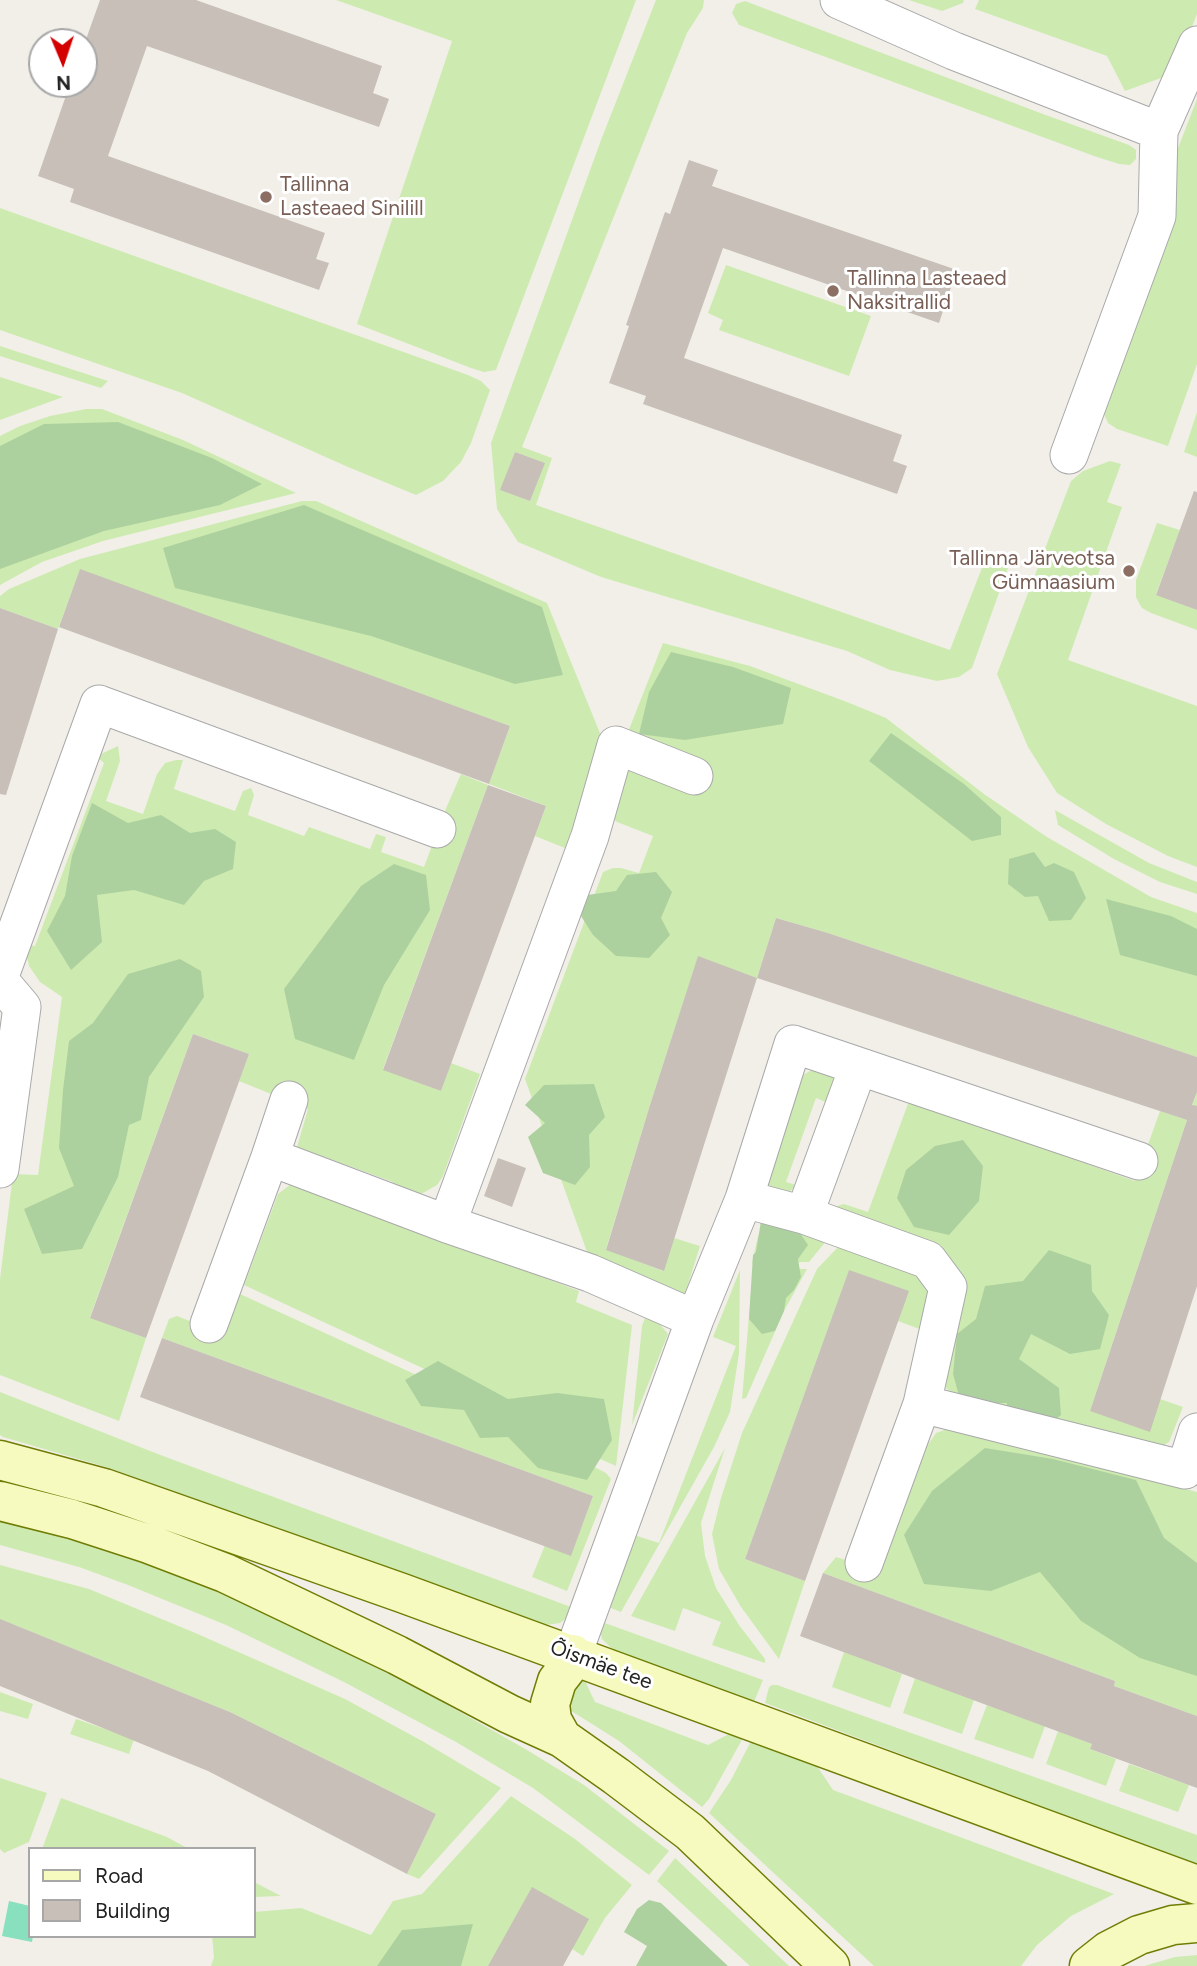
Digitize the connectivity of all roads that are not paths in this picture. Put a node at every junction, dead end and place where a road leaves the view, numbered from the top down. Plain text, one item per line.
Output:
1 (839, 0) edge
2 (1197, 45) edge
3 (1159, 131) junction
4 (1069, 455) dead end
5 (694, 776) dead end
6 (437, 829) dead end
7 (0, 978) edge
8 (859, 1068) junction
9 (289, 1100) dead end
10 (270, 1157) junction
11 (1139, 1161) dead end
12 (0, 1169) edge
13 (744, 1199) junction
14 (804, 1215) junction
15 (447, 1224) junction
16 (695, 1319) junction
17 (209, 1324) dead end
18 (922, 1404) junction
19 (1197, 1432) edge
20 (0, 1460) edge
21 (0, 1501) edge
22 (864, 1563) dead end
23 (225, 1573) junction
24 (569, 1661) junction
25 (562, 1738) junction
26 (1197, 1885) edge
27 (1197, 1923) edge
28 (830, 1966) edge
29 (1089, 1966) edge

1 - 3 street
2 - 3 street
3 - 4 street
5 - 15 street
6 - 7 street
7 - 12 street
8 - 11 street
8 - 13 street
8 - 14 street
9 - 10 street
10 - 15 street
10 - 17 street
13 - 14 street
13 - 16 street
14 - 18 street
15 - 16 street
16 - 24 street
18 - 19 street
18 - 22 street
20 - 24 main road, Õismäe tee
21 - 23 main road
23 - 24 main road
23 - 25 main road
24 - 25 main road
24 - 26 main road, Õismäe tee
25 - 28 main road
27 - 29 main road

